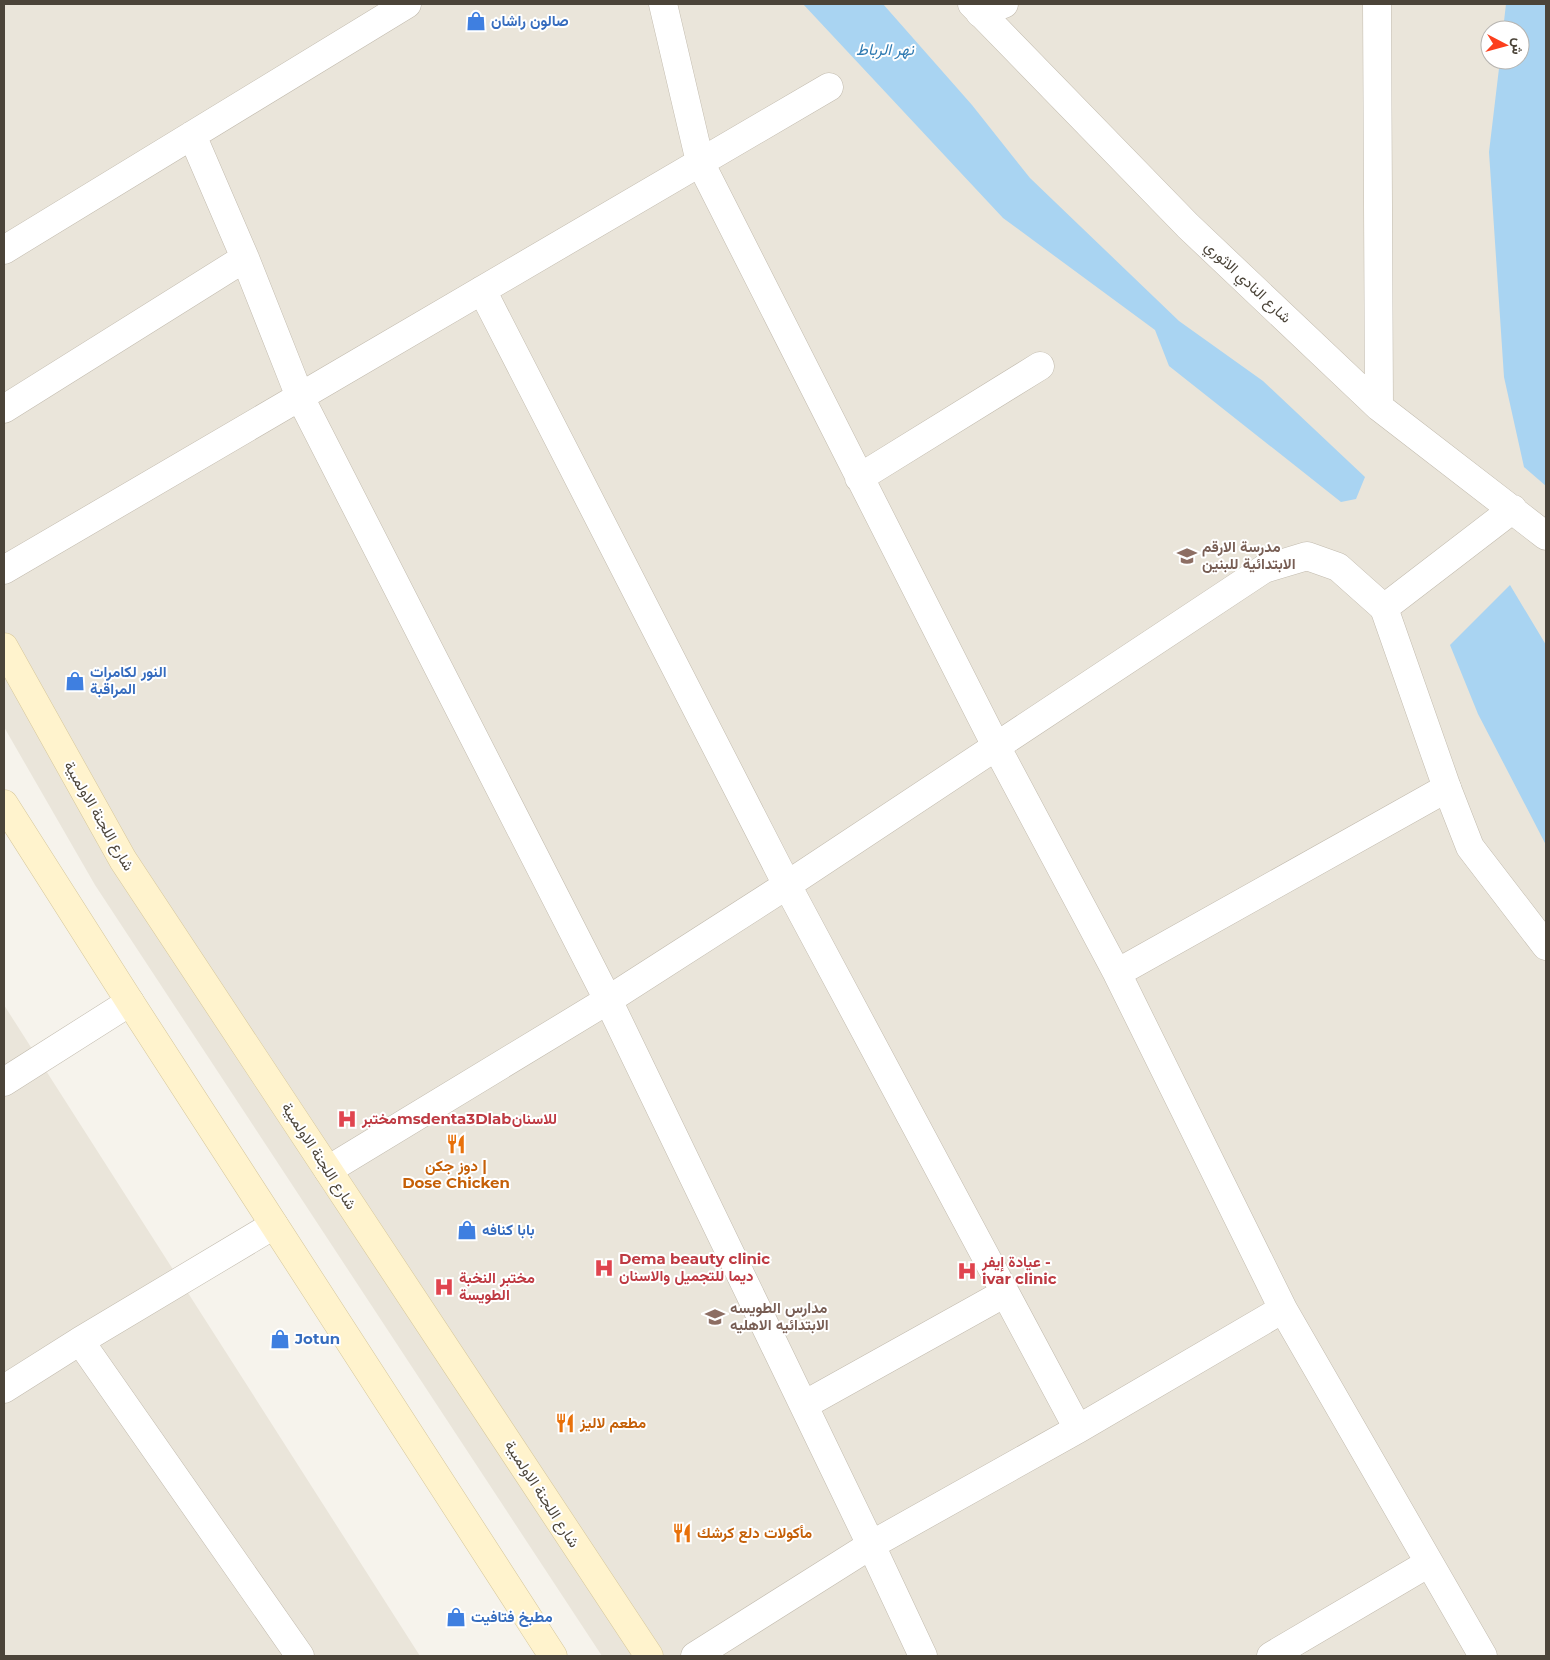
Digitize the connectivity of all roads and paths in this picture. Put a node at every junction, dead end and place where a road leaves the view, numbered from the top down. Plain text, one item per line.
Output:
1 (407, 4) edge
2 (663, 4) edge
3 (1377, 4) edge
4 (985, 7) edge
5 (829, 86) dead end
6 (192, 136) junction
7 (700, 162) junction
8 (4, 250) edge
9 (245, 258) junction
10 (482, 290) junction
11 (1040, 366) dead end
12 (300, 397) junction
13 (1379, 406) junction
14 (4, 409) edge
15 (859, 478) junction
16 (1513, 509) junction
17 (1546, 536) edge
18 (4, 570) edge
19 (1384, 608) junction
20 (4, 647) edge
21 (996, 746) junction
22 (1447, 788) junction
23 (4, 804) edge
24 (787, 885) junction
25 (1546, 946) edge
26 (1117, 973) junction
27 (608, 1000) junction
28 (130, 1002) junction
29 (4, 1082) edge
30 (328, 1170) junction
31 (274, 1225) junction
32 (1005, 1293) junction
33 (1284, 1309) junction
34 (80, 1341) junction
35 (4, 1389) edge
36 (804, 1405) junction
37 (1078, 1429) junction
38 (871, 1545) junction
39 (1429, 1563) junction
40 (300, 1656) edge
41 (553, 1656) edge
42 (649, 1656) edge
43 (695, 1656) edge
44 (922, 1656) edge
45 (1271, 1656) edge
46 (1482, 1656) edge

1 - 6 street
2 - 7 street
3 - 13 street
4 - 13 street, شارع النادي الاثوري
5 - 7 street
6 - 8 street
6 - 9 street
7 - 10 street
7 - 15 street
9 - 12 street
9 - 14 street
10 - 12 street
10 - 24 street
11 - 15 street
12 - 18 street
12 - 27 street
13 - 16 street, شارع النادي الاثوري
15 - 21 street
16 - 17 street, شارع النادي الاثوري
16 - 19 street
19 - 21 street
19 - 22 street
20 - 30 main road, شارع اللجنة الاولمبية
21 - 24 street
21 - 26 street
22 - 25 street
22 - 26 street
23 - 28 main road
24 - 27 street
24 - 32 street
26 - 33 street
27 - 30 street
27 - 36 street
28 - 29 street
28 - 31 main road
30 - 42 main road, شارع اللجنة الاولمبية
31 - 34 street
31 - 41 main road
32 - 36 street
32 - 37 street
33 - 37 street
33 - 39 street
34 - 35 street
34 - 40 street
36 - 38 street
37 - 38 street
38 - 43 street
38 - 44 street
39 - 45 street
39 - 46 street

